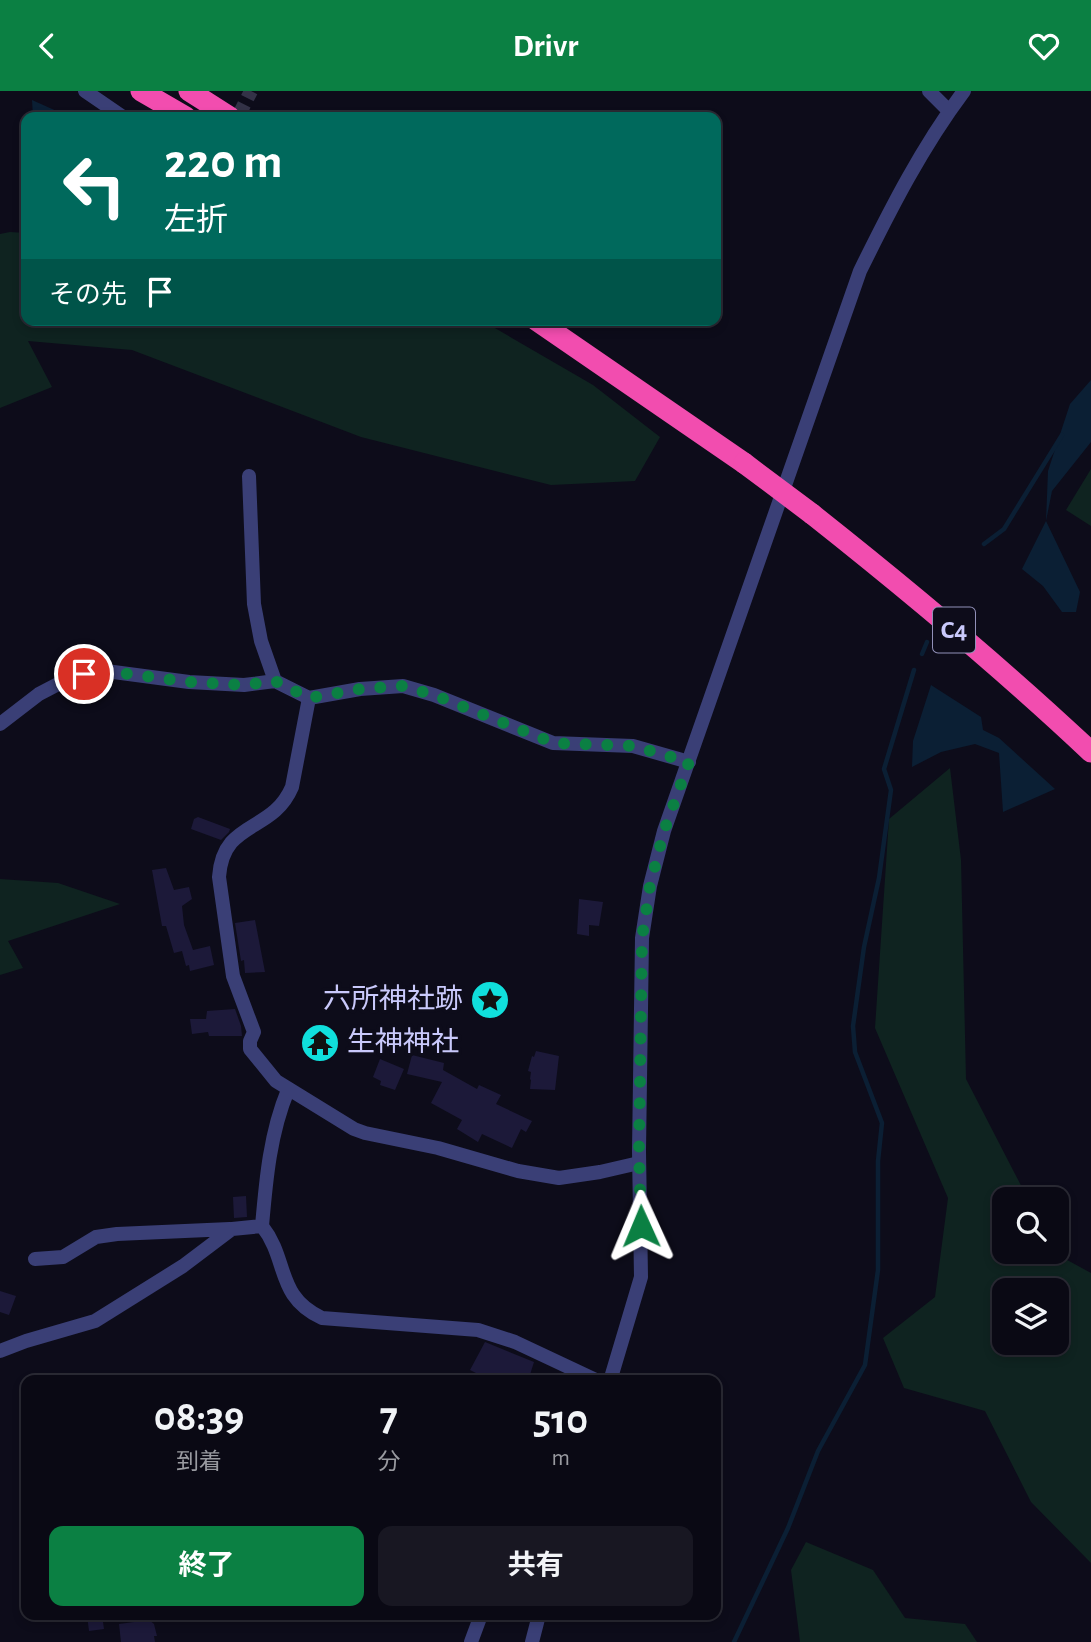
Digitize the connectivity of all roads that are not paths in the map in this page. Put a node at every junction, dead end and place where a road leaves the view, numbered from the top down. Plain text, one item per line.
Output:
1 (85, 91) edge
2 (141, 91) edge
3 (155, 91) edge
4 (189, 91) edge
5 (929, 91) edge
6 (964, 91) edge
7 (949, 111) junction
8 (116, 112) edge
9 (177, 112) edge
10 (191, 112) edge
11 (222, 112) edge
12 (544, 326) edge
13 (249, 476) dead end
14 (275, 681) junction
15 (309, 698) junction
16 (0, 724) edge
17 (1091, 752) edge
18 (689, 762) junction
19 (288, 1090) junction
20 (639, 1163) junction
21 (262, 1226) junction
22 (232, 1229) junction
23 (36, 1259) dead end
24 (0, 1351) edge
25 (585, 1375) edge
26 (612, 1375) edge
27 (479, 1620) edge
28 (538, 1620) edge
29 (471, 1642) edge
30 (532, 1642) edge

1 - 8 street
2 - 9 highway
3 - 10 highway
4 - 11 highway
5 - 7 street
6 - 7 street
7 - 18 street
12 - 17 highway, C4, bridge
13 - 14 street
14 - 15 street
14 - 16 street
15 - 18 street
15 - 19 street
18 - 20 street
19 - 20 street
19 - 21 street
20 - 26 street
21 - 22 street
21 - 25 street
22 - 23 street
22 - 24 street
27 - 29 street
28 - 30 street

